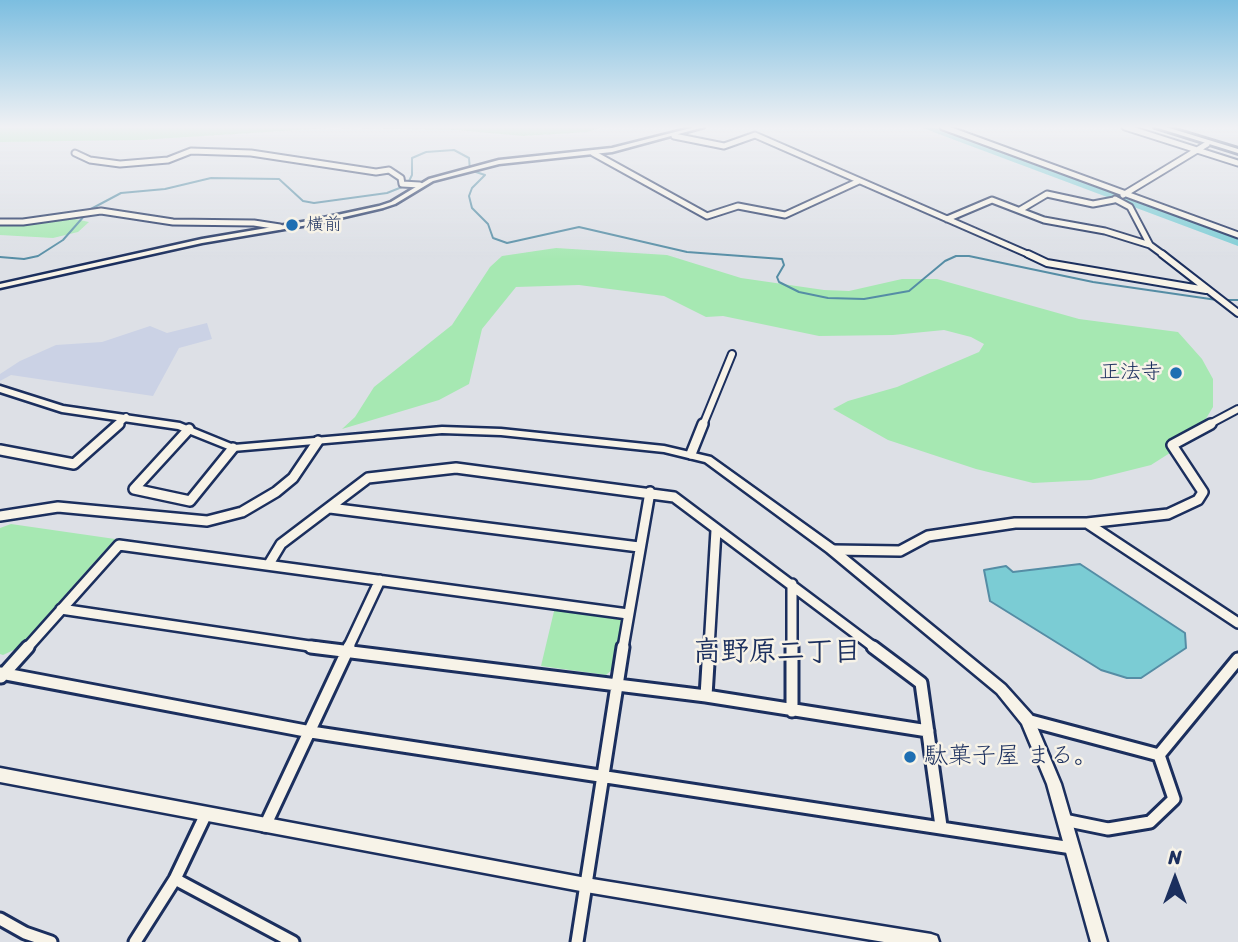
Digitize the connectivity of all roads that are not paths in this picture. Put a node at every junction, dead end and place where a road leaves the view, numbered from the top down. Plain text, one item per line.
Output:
1 (391, 171) edge
2 (464, 171) edge
3 (625, 171) edge
4 (836, 171) edge
5 (1064, 171) edge
6 (1162, 171) edge
7 (859, 181) junction
8 (417, 185) junction
9 (1125, 193) junction
10 (1115, 200) junction
11 (1020, 211) junction
12 (947, 219) junction
13 (0, 222) edge
14 (280, 227) junction
15 (1238, 235) edge
16 (1150, 245) junction
17 (0, 286) edge
18 (1207, 291) junction
19 (1238, 313) edge
20 (733, 354) dead end
21 (0, 389) edge
22 (1238, 409) edge
23 (126, 417) junction
24 (189, 429) junction
25 (318, 441) junction
26 (233, 448) junction
27 (0, 450) edge
28 (691, 454) junction
29 (650, 492) junction
30 (330, 508) junction
31 (0, 516) edge
32 (1087, 523) junction
33 (716, 530) junction
34 (639, 547) junction
35 (831, 550) junction
36 (269, 564) junction
37 (380, 580) junction
38 (792, 584) junction
39 (61, 609) junction
40 (628, 614) junction
41 (1238, 623) edge
42 (346, 652) junction
43 (1238, 659) edge
44 (1, 675) edge
45 (616, 686) junction
46 (706, 696) junction
47 (792, 710) junction
48 (1027, 720) junction
49 (928, 731) junction
50 (311, 732) junction
51 (1160, 755) junction
52 (0, 775) edge
53 (603, 776) junction
54 (205, 816) junction
55 (1064, 820) junction
56 (265, 826) junction
57 (941, 826) junction
58 (1072, 848) junction
59 (175, 879) junction
60 (586, 885) junction
61 (0, 919) edge
62 (51, 942) edge
63 (135, 942) edge
64 (293, 942) edge
65 (577, 942) edge
66 (931, 942) edge
67 (1099, 942) edge

1 - 8 street
2 - 8 street
3 - 7 street
4 - 7 street
5 - 9 street
6 - 9 street
7 - 12 street
8 - 14 street
9 - 10 street
9 - 15 street
10 - 11 street
10 - 16 street
11 - 12 street
11 - 16 street
12 - 18 street
13 - 14 street
14 - 17 street
16 - 18 street
18 - 19 street
20 - 28 street
21 - 23 street
22 - 32 street
23 - 24 street
23 - 27 street
24 - 26 street
24 - 26 street
25 - 26 street
25 - 28 street
25 - 31 street
28 - 35 street
29 - 30 street
29 - 33 street
29 - 34 street
30 - 34 street
30 - 36 street
32 - 35 street
32 - 41 street
33 - 38 street
33 - 46 street
34 - 40 street
35 - 48 street
36 - 37 street
36 - 39 street
37 - 40 street
37 - 42 street
38 - 47 street
38 - 49 street
39 - 42 street
39 - 44 street
40 - 45 street
42 - 45 street
42 - 50 street
43 - 51 street
44 - 50 street
45 - 46 street
45 - 53 street
46 - 47 street
47 - 49 street
48 - 51 street
48 - 55 street
49 - 57 street
50 - 53 street
50 - 56 street
51 - 55 street
52 - 54 street
53 - 57 street
53 - 60 street
54 - 56 street
54 - 59 street
55 - 58 street
56 - 60 street
57 - 58 street
58 - 67 street
59 - 63 street
59 - 64 street
60 - 65 street
60 - 66 street
61 - 62 street

